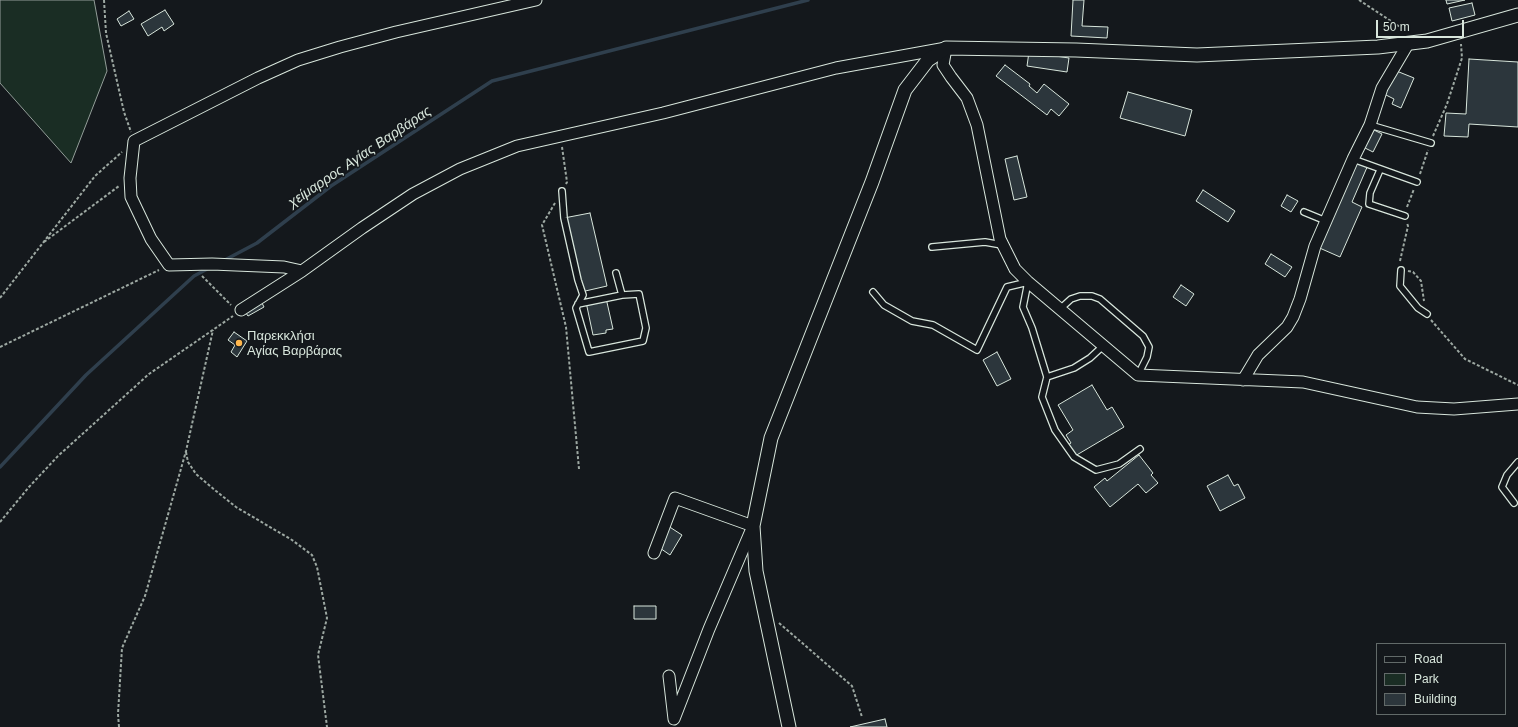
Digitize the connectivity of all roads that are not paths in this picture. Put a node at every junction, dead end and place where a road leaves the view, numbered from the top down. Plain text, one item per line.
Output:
1 (536, 0) edge
2 (1518, 15) edge
3 (1412, 44) junction
4 (946, 48) junction
5 (1370, 125) junction
6 (1431, 143) road end
7 (1353, 159) junction
8 (1380, 170) junction
9 (1417, 182) road end
10 (562, 191) road end
11 (1304, 212) dead end
12 (1405, 216) road end
13 (1326, 221) junction
14 (1003, 245) junction
15 (932, 247) dead end
16 (1401, 270) road end
17 (302, 271) junction
18 (616, 273) dead end
19 (1028, 282) junction
20 (874, 292) dead end
21 (622, 295) junction
22 (578, 304) junction
23 (1060, 309) junction
24 (241, 310) road end
25 (1426, 314) road end
26 (1103, 346) junction
27 (1138, 375) junction
28 (1047, 377) junction
29 (1243, 380) junction
30 (1518, 404) edge
31 (1140, 449) dead end
32 (1518, 462) edge
33 (1514, 503) dead end
34 (753, 526) junction
35 (654, 553) dead end
36 (669, 676) dead end
37 (789, 727) edge

1 - 17 street
2 - 3 street
3 - 4 street
3 - 5 street
4 - 14 street
4 - 17 street
4 - 34 street
5 - 6 lane
5 - 7 street
7 - 8 lane
7 - 13 street
8 - 9 lane
8 - 12 lane
10 - 22 lane
11 - 13 lane
13 - 29 street
14 - 15 lane
14 - 19 street
16 - 25 lane
17 - 24 street
18 - 21 lane
19 - 20 lane
19 - 23 street
19 - 28 lane
21 - 22 lane
21 - 22 lane
23 - 26 street
23 - 27 lane
26 - 27 street
26 - 28 lane
27 - 29 street
28 - 31 lane
29 - 30 street
32 - 33 lane
34 - 35 street
34 - 36 street
34 - 37 street

